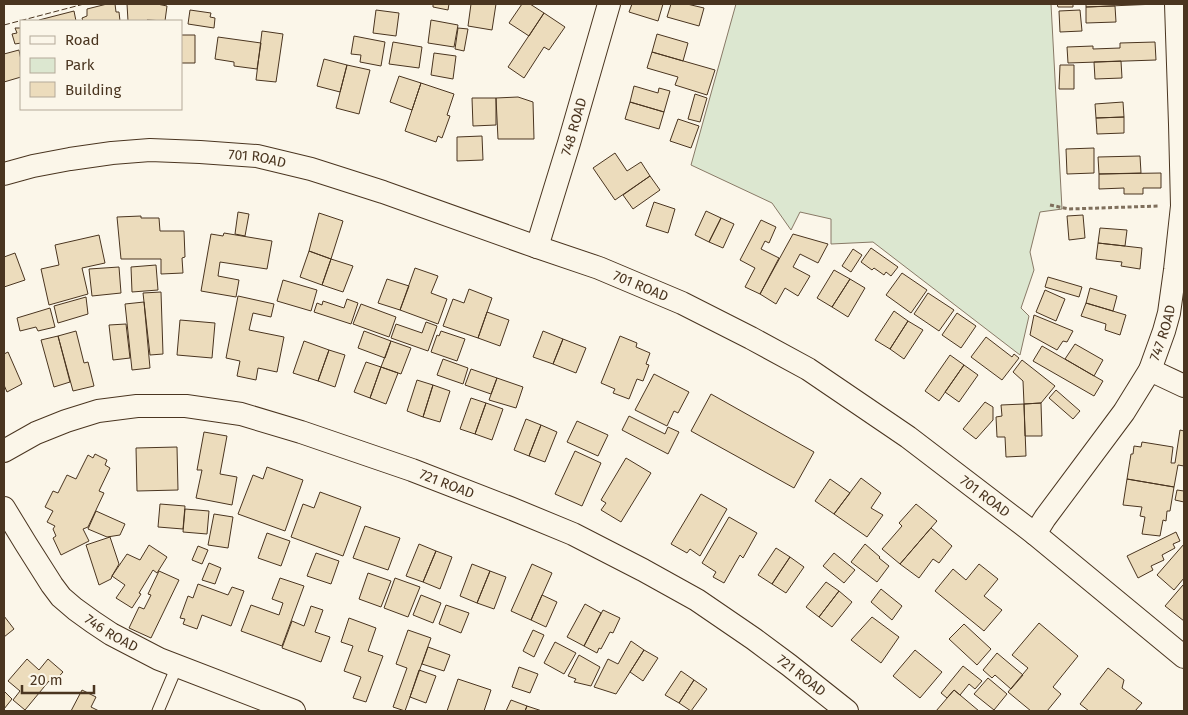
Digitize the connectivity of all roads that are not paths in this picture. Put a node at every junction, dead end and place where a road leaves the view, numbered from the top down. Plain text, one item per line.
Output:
1 (609, 4) edge
2 (1176, 4) edge
3 (4, 174) edge
4 (537, 247) junction
5 (1150, 370) junction
6 (1184, 386) edge
7 (4, 451) edge
8 (4, 508) edge
9 (1035, 534) junction
10 (1184, 657) edge
11 (177, 666) junction
12 (158, 711) edge
13 (294, 711) edge
14 (847, 711) edge

1 - 4 street, 748 ROAD
2 - 5 street, 747 ROAD
3 - 4 street, 701 ROAD
4 - 9 street, 701 ROAD
5 - 6 street
5 - 9 street, 747 ROAD
7 - 14 street, 721 ROAD
8 - 11 street, 746 ROAD
9 - 10 street, 701 ROAD
11 - 12 lane
11 - 13 street, 746 ROAD

